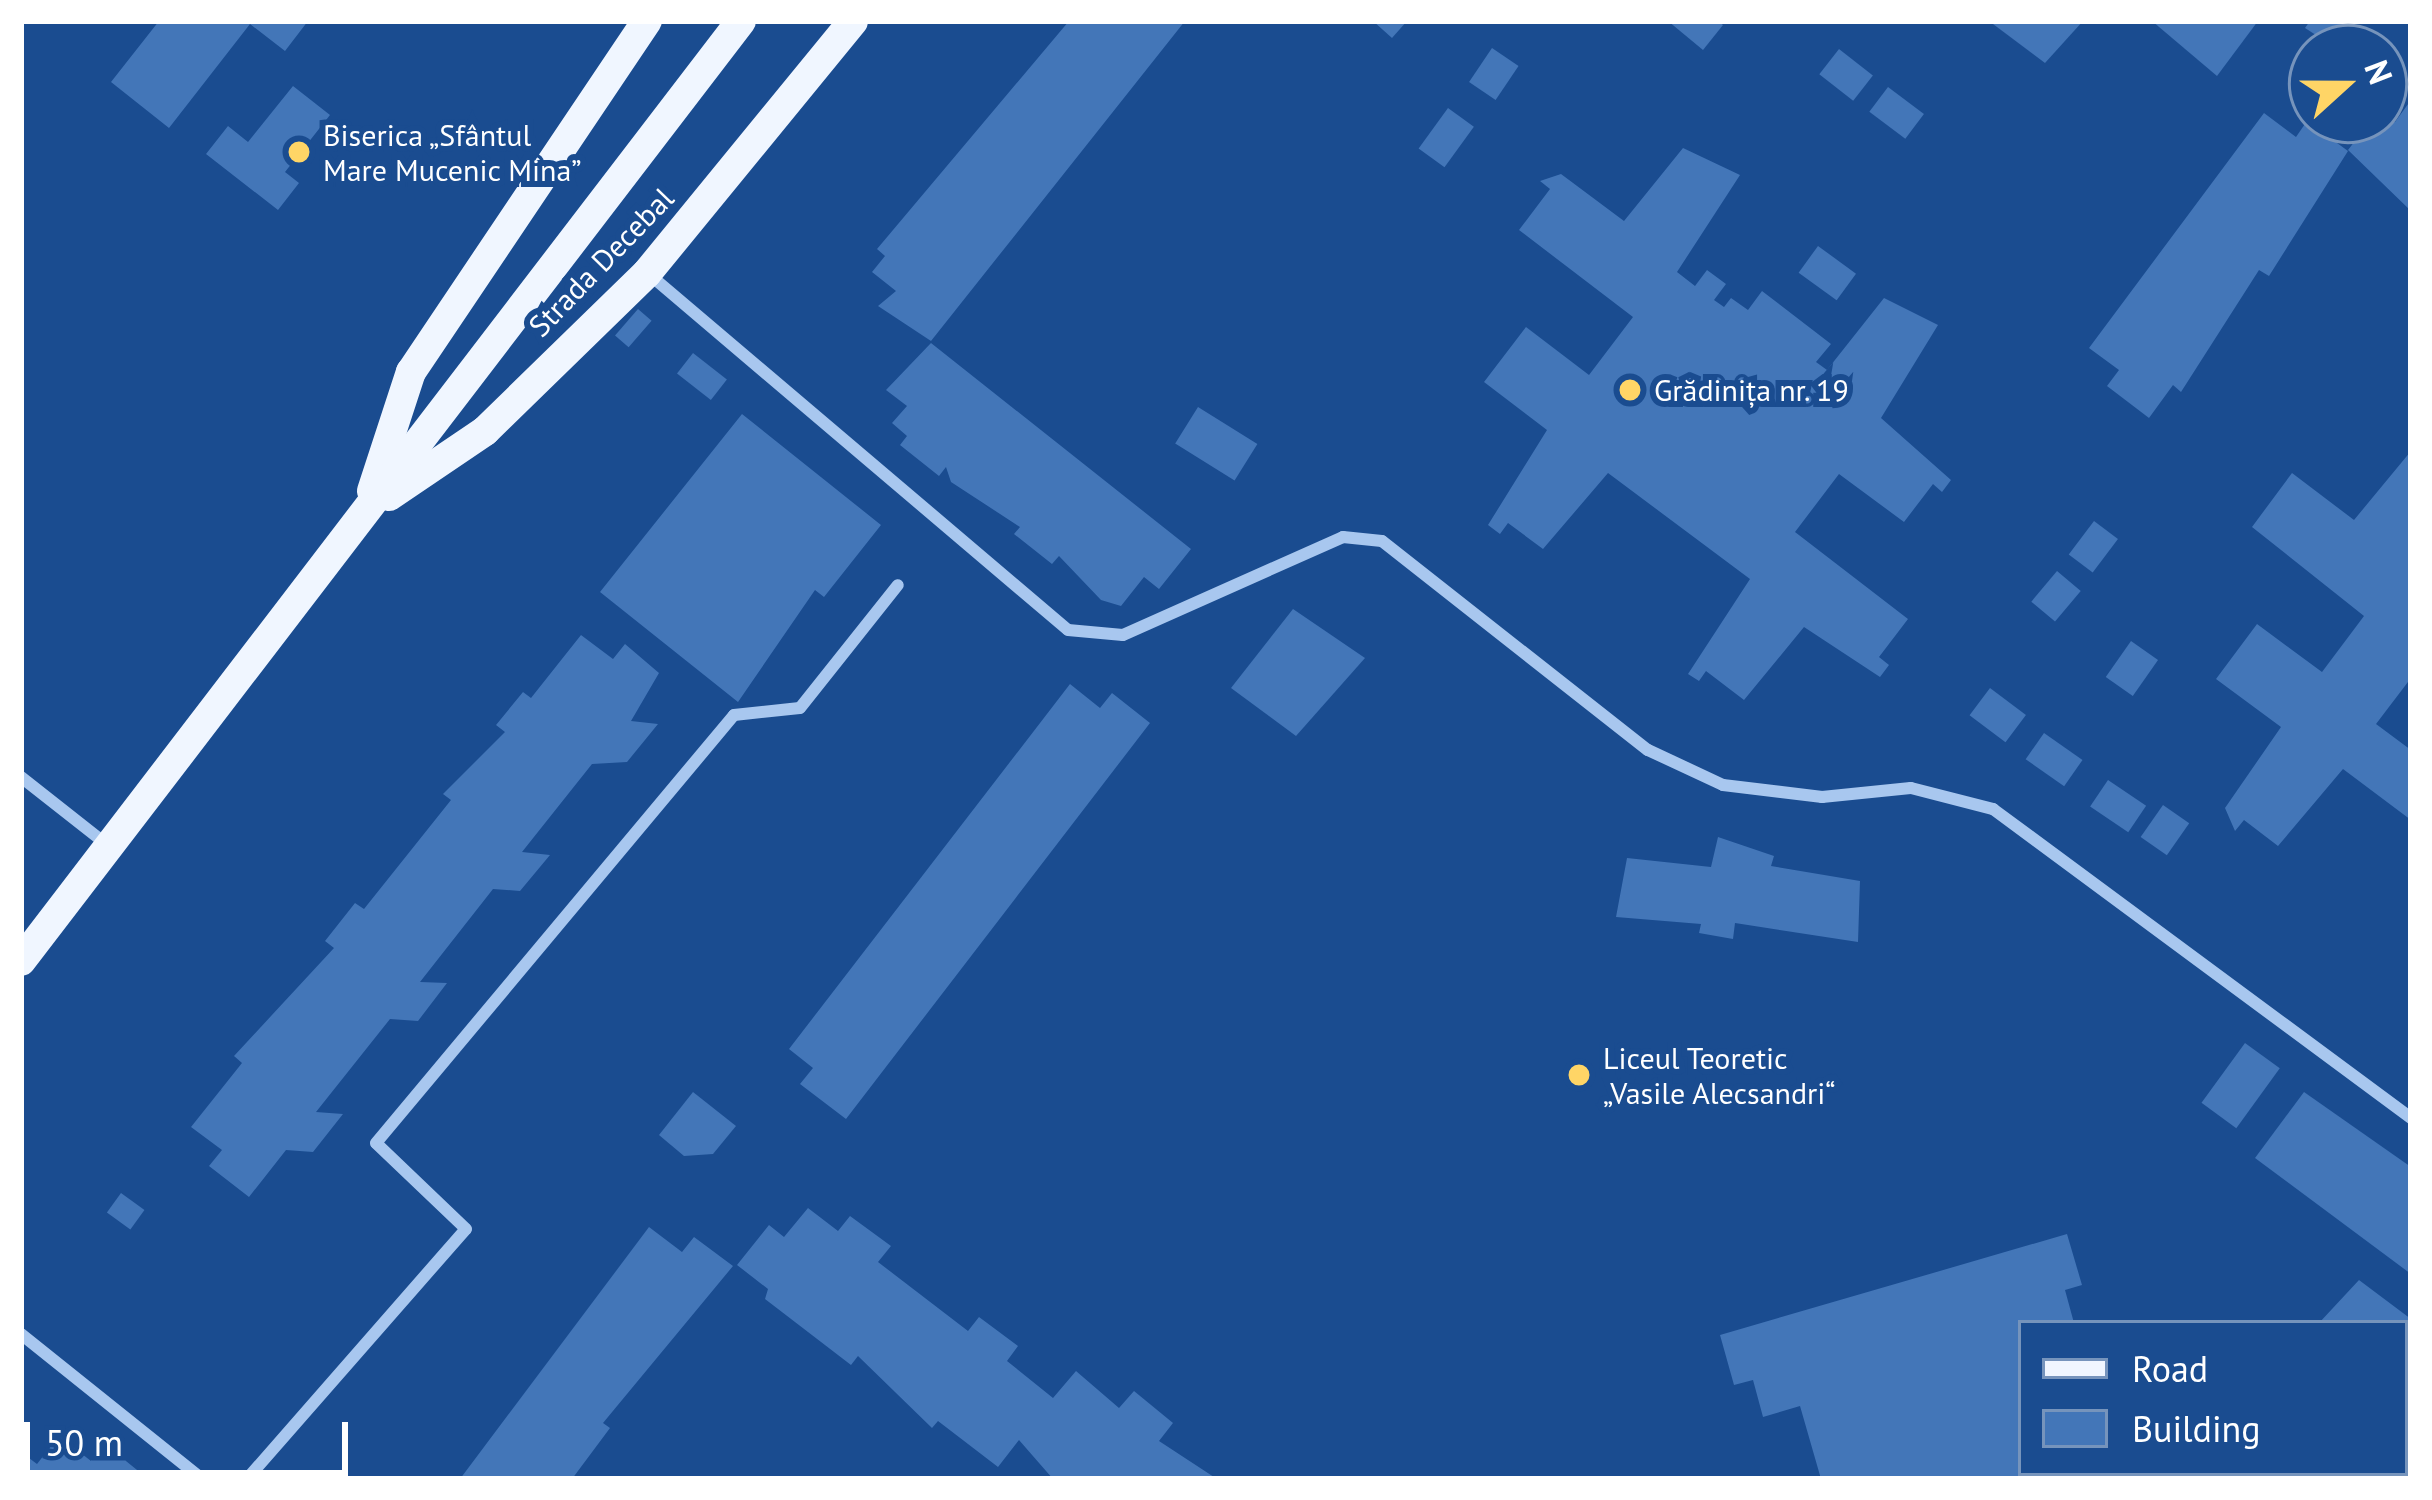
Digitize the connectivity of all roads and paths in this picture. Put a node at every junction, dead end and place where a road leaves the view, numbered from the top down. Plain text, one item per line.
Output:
1 (646, 21) edge
2 (741, 21) edge
3 (853, 21) edge
4 (647, 273) junction
5 (364, 513) junction
6 (898, 585) dead end
7 (21, 777) edge
8 (112, 848) junction
9 (21, 961) edge
10 (2411, 1118) edge
11 (21, 1334) edge
12 (202, 1479) edge
13 (247, 1479) edge

1 - 5 main road, Strada Decebal
2 - 5 main road, Strada Decebal
3 - 4 main road, Strada Decebal
4 - 5 main road, Strada Decebal
4 - 10 street
5 - 8 main road, Strada Decebal
6 - 13 street
7 - 8 street
8 - 9 main road, Strada Decebal
11 - 12 street

